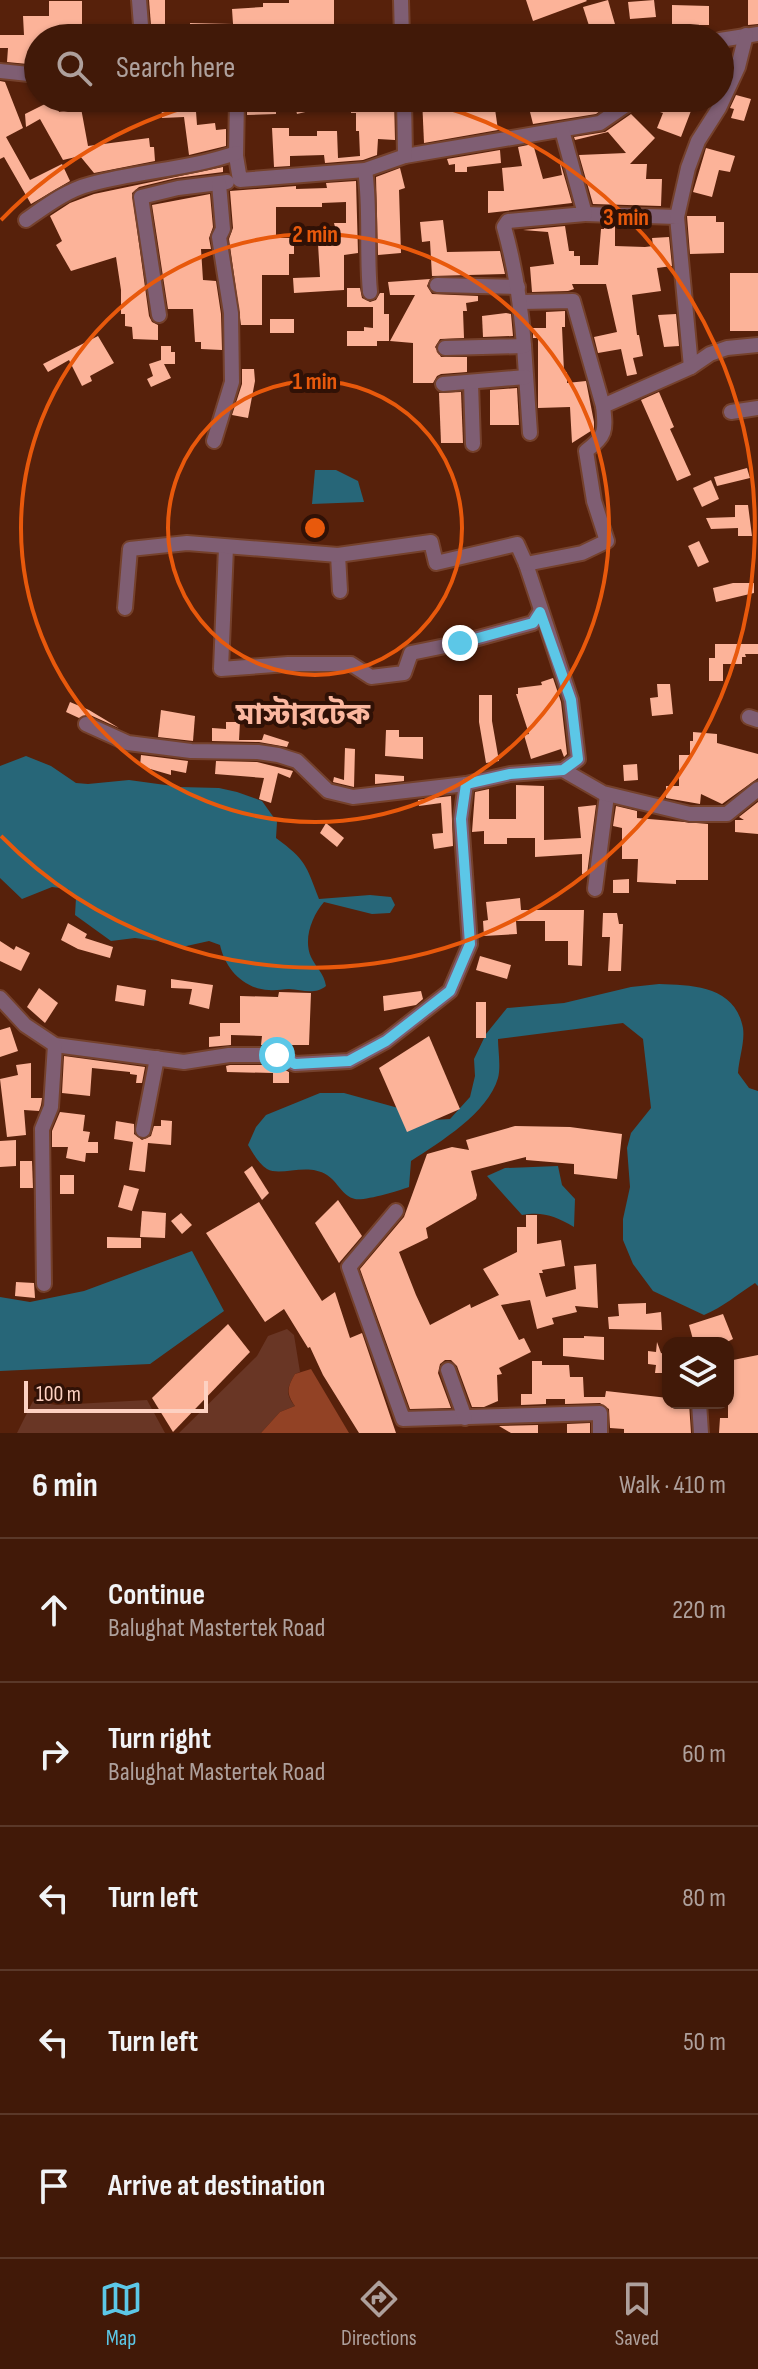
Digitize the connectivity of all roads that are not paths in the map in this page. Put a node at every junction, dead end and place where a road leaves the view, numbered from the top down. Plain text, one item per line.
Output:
1 (139, 0) edge
2 (401, 0) edge
3 (141, 24) edge
4 (402, 24) edge
5 (752, 34) edge
6 (0, 71) edge
7 (24, 74) edge
8 (734, 76) edge
9 (237, 112) edge
10 (404, 112) edge
11 (618, 112) edge
12 (716, 112) edge
13 (562, 130) junction
14 (236, 153) junction
15 (405, 156) junction
16 (365, 170) junction
17 (240, 180) junction
18 (219, 184) junction
19 (585, 214) junction
20 (677, 217) junction
21 (26, 220) dead end
22 (437, 285) dead end
23 (370, 292) dead end
24 (519, 294) junction
25 (159, 315) dead end
26 (758, 345) edge
27 (524, 346) junction
28 (445, 348) dead end
29 (691, 367) junction
30 (526, 377) junction
31 (471, 383) junction
32 (443, 384) dead end
33 (603, 406) junction
34 (758, 408) edge
35 (731, 412) dead end
36 (530, 433) dead end
37 (214, 441) dead end
38 (473, 444) dead end
39 (226, 547) junction
40 (338, 555) junction
41 (526, 564) junction
42 (340, 591) dead end
43 (125, 608) dead end
44 (540, 612) junction
45 (86, 724) dead end
46 (563, 770) junction
47 (466, 784) junction
48 (758, 789) edge
49 (607, 795) junction
50 (595, 889) dead end
51 (0, 998) edge
52 (55, 1045) junction
53 (157, 1058) junction
54 (143, 1130) dead end
55 (396, 1211) dead end
56 (44, 1284) dead end
57 (448, 1370) dead end
58 (699, 1409) edge
59 (465, 1418) junction
60 (600, 1433) edge
61 (701, 1433) edge

1 - 3 street
2 - 4 street
5 - 8 street
6 - 7 street
9 - 14 street
10 - 15 street
11 - 13 street
12 - 20 street
13 - 15 street
13 - 19 street
14 - 17 street
14 - 21 street
15 - 16 street
16 - 17 street
16 - 23 street
17 - 18 street
18 - 25 street
18 - 37 street
19 - 20 street
19 - 24 street
20 - 29 street
22 - 24 street
24 - 27 street
24 - 33 street
26 - 29 street
27 - 28 street
27 - 30 street
29 - 33 street
30 - 31 street
30 - 36 street
31 - 32 street
31 - 38 street
33 - 41 street
34 - 35 street
39 - 40 street
39 - 43 street
39 - 44 street
40 - 41 street
40 - 42 street
41 - 44 street
44 - 46 street
45 - 47 street
46 - 47 street
46 - 49 street
47 - 53 street
48 - 49 street
49 - 50 street
51 - 52 street
52 - 53 street
52 - 56 street
53 - 54 street
55 - 59 street
57 - 59 street
58 - 61 street
59 - 60 street

